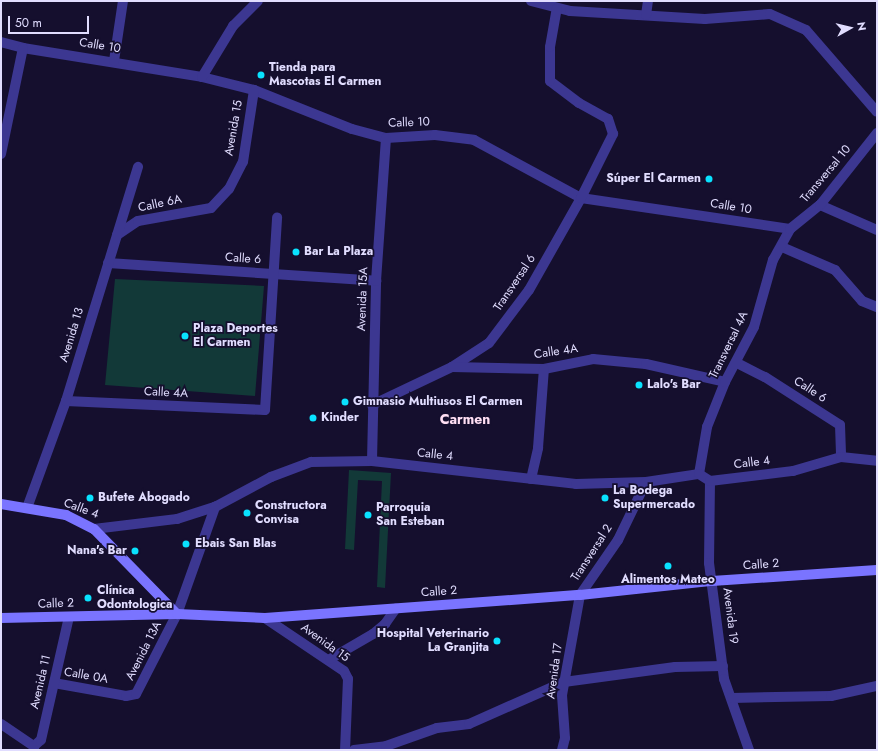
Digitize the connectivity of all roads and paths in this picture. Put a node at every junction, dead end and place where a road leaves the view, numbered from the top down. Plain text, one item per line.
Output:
1 (123, 1) edge
2 (258, 1) edge
3 (531, 1) edge
4 (648, 1) edge
5 (557, 9) junction
6 (646, 15) junction
7 (1, 42) edge
8 (23, 48) junction
9 (114, 61) junction
10 (202, 77) junction
11 (254, 90) junction
12 (877, 112) edge
13 (877, 133) edge
14 (386, 138) junction
15 (1, 154) edge
16 (138, 167) dead end
17 (581, 198) junction
18 (820, 205) junction
19 (211, 208) joint
20 (277, 217) dead end
21 (790, 230) junction
22 (877, 230) edge
23 (117, 235) junction
24 (782, 247) junction
25 (108, 263) junction
26 (275, 274) junction
27 (376, 281) junction
28 (877, 307) edge
29 (737, 363) junction
30 (452, 367) junction
31 (544, 369) junction
32 (725, 382) junction
33 (66, 401) junction
34 (372, 405) junction
35 (841, 457) junction
36 (372, 461) junction
37 (877, 461) edge
38 (700, 474) junction
39 (531, 479) junction
40 (710, 481) junction
41 (646, 482) junction
42 (1, 504) edge
43 (215, 507) junction
44 (27, 508) junction
45 (94, 529) junction
46 (877, 570) edge
47 (712, 581) junction
48 (580, 595) junction
49 (166, 603) junction
50 (396, 608) junction
51 (158, 614) junction
52 (177, 614) junction
53 (69, 617) junction
54 (1, 618) edge
55 (265, 618) junction
56 (330, 659) junction
57 (723, 666) junction
58 (564, 682) junction
59 (54, 684) junction
60 (877, 686) edge
61 (136, 694) joint
62 (732, 698) junction
63 (1, 724) edge
64 (34, 748) edge
65 (345, 750) edge
66 (354, 750) edge
67 (562, 750) edge
68 (749, 750) edge

1 - 9 street
2 - 10 street
3 - 5 street
4 - 6 street
5 - 6 street
5 - 17 street
6 - 12 street
7 - 8 street, Calle 10
8 - 9 street, Calle 10
8 - 15 street
9 - 10 street, Calle 10
10 - 11 street, Calle 10
11 - 14 street, Calle 10
11 - 19 street, Avenida 15
13 - 18 street, Transversal 10
14 - 17 street, Calle 10
14 - 27 street, Avenida 15A
16 - 23 street, Avenida 13
17 - 21 street, Calle 10
17 - 30 street, Transversal 6
18 - 21 street, Transversal 10
18 - 22 street
19 - 23 street, Calle 6A
20 - 26 street
21 - 24 street, Transversal 4A
23 - 25 street, Avenida 13
24 - 28 street
24 - 29 street, Transversal 4A
25 - 26 street, Calle 6
25 - 33 street, Avenida 13
26 - 27 street, Calle 6
26 - 33 street, Calle 4A
27 - 34 street, Avenida 15A
29 - 32 street, Transversal 4A
29 - 35 street, Calle 6
30 - 31 street, Calle 4A
30 - 34 street, Calle 4A
31 - 32 street, Calle 4A
31 - 39 street
32 - 38 street, Transversal 4A
33 - 44 street, Avenida 13
34 - 36 street, Avenida 15A
35 - 37 street, Calle 4
35 - 40 street, Calle 4
36 - 39 street, Calle 4
36 - 43 street, Calle 4
38 - 40 street
38 - 41 street, Calle 4
39 - 41 street, Calle 4
40 - 47 street, Avenida 19
41 - 48 street, Transversal 2
42 - 44 street, Calle 4
43 - 45 street, Calle 4
43 - 52 street, Avenida 13A
44 - 45 street, Calle 4
45 - 49 street
46 - 47 street, Calle 2
47 - 48 street, Calle 2
47 - 57 street, Avenida 19
48 - 50 street, Calle 2
48 - 58 street, Avenida 17
49 - 51 street
49 - 52 street
50 - 55 street, Calle 2
50 - 56 street
51 - 52 street, Calle 2
51 - 53 street, Calle 2
52 - 55 street, Calle 2
52 - 61 street, Avenida 13A
53 - 54 street, Calle 2
53 - 59 street, Avenida 11
55 - 56 street, Avenida 15
56 - 65 street, Avenida 15
57 - 58 street
57 - 62 street, Avenida 19
58 - 66 street
58 - 67 street, Avenida 17
59 - 61 street, Calle 0A
59 - 64 street, Avenida 11
60 - 62 street
62 - 68 street, Avenida 19
63 - 64 street

